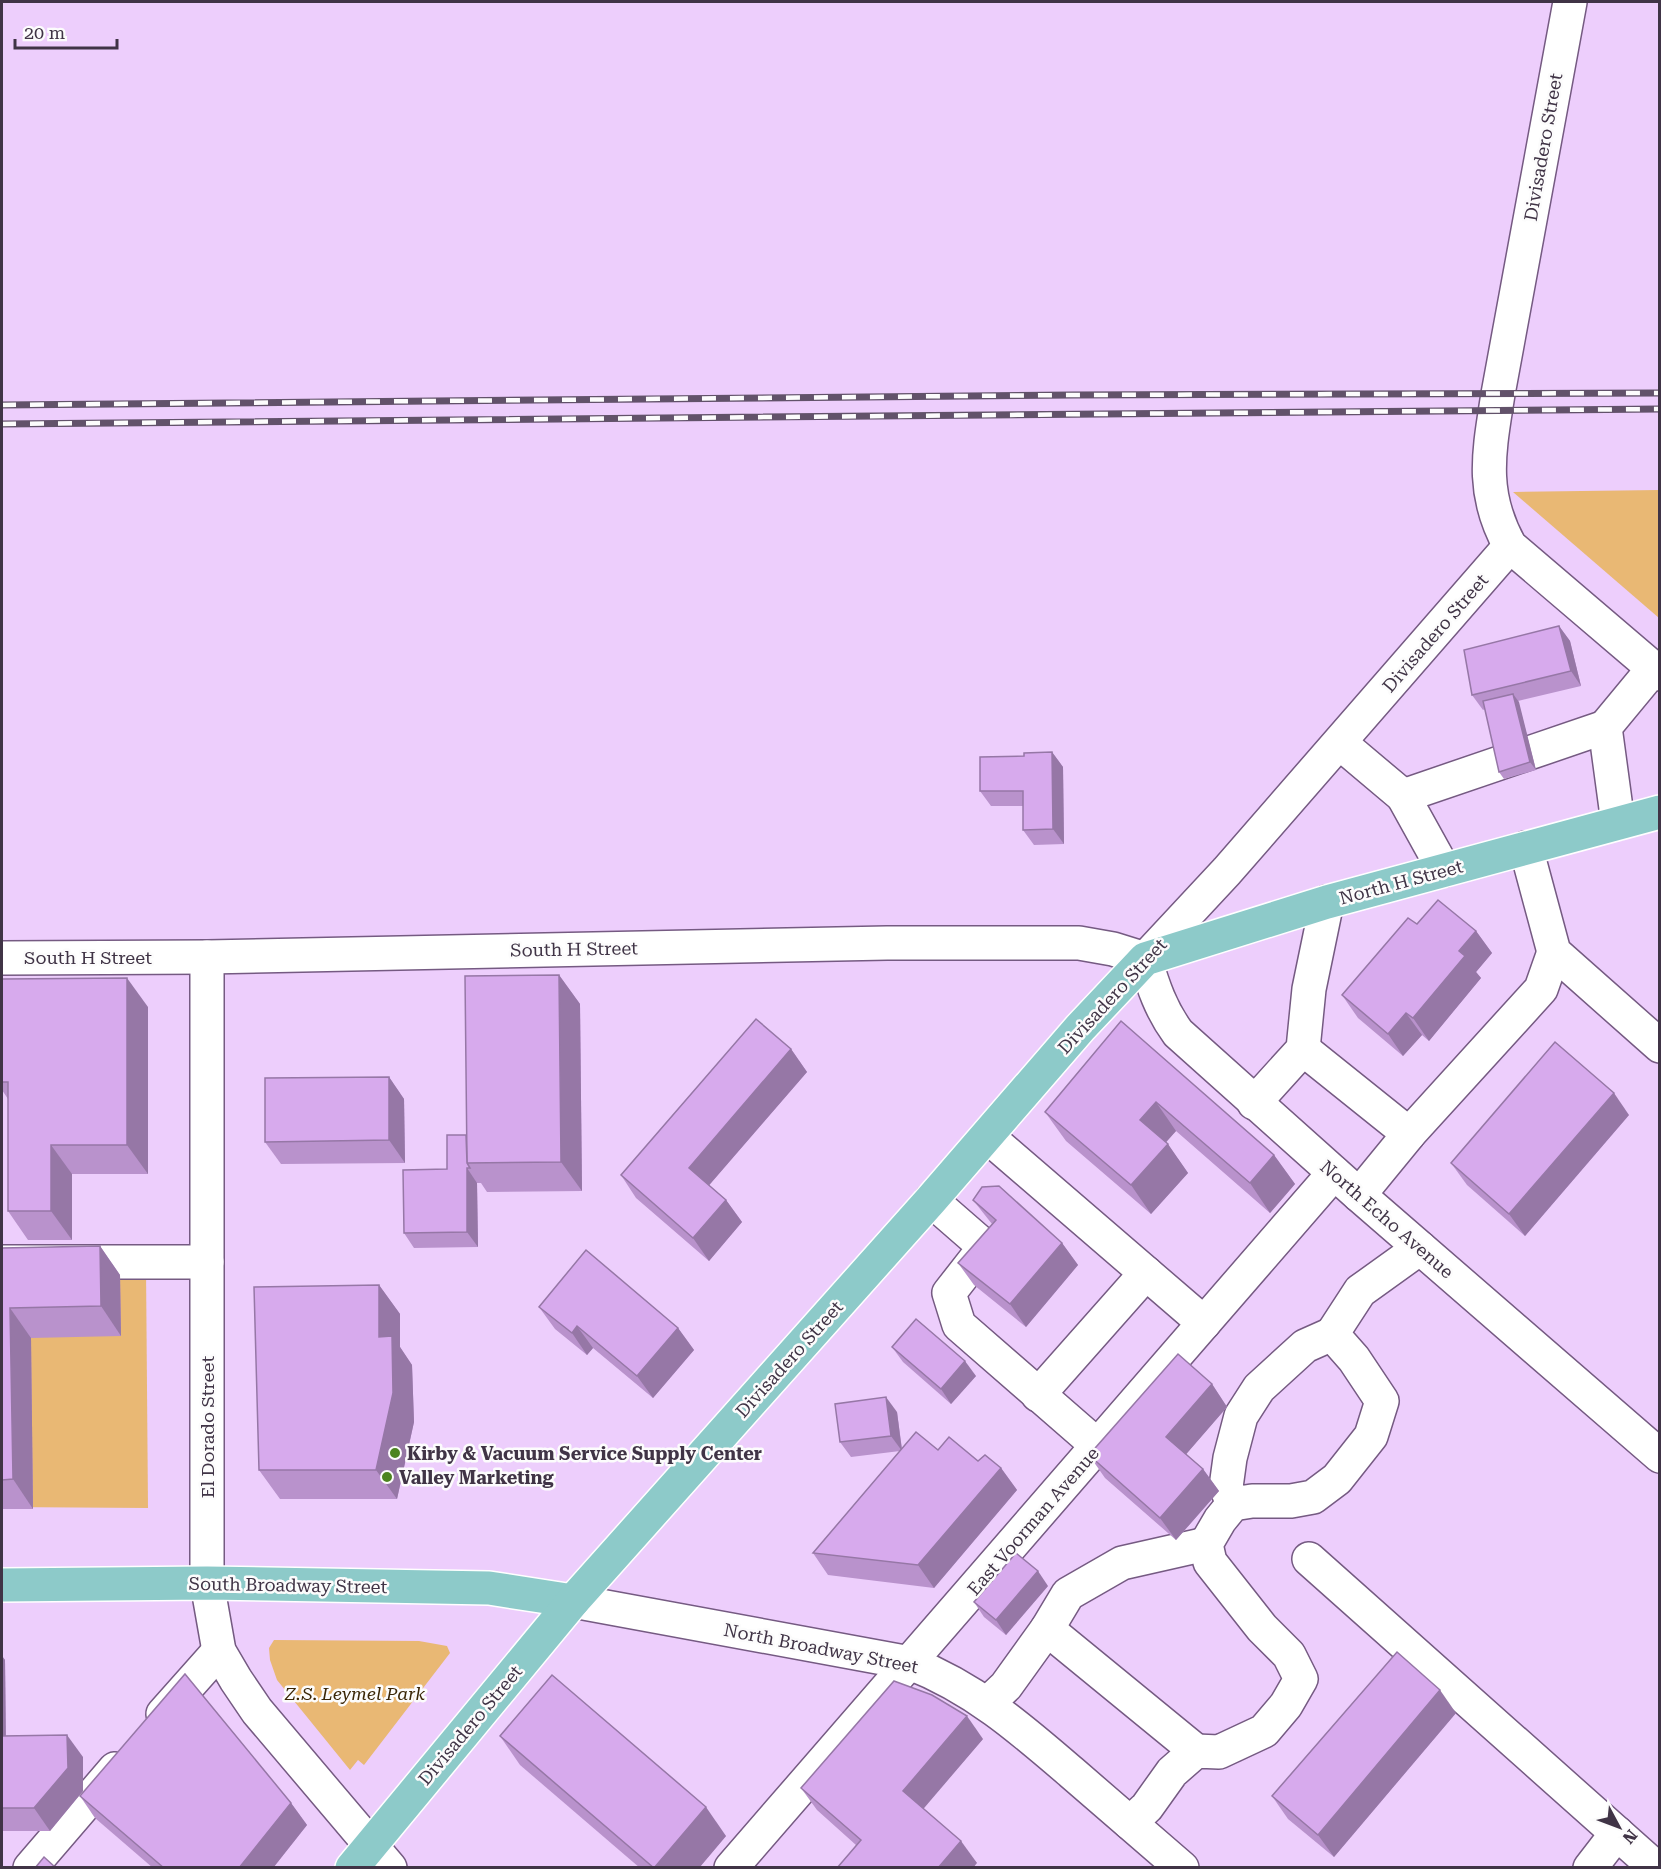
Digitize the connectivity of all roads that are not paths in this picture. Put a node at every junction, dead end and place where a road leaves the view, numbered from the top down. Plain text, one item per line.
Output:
1 (1570, 2) edge
2 (1510, 546) junction
3 (1656, 671) edge
4 (1605, 727) junction
5 (1340, 743) junction
6 (1402, 796) junction
7 (1659, 812) edge
8 (1618, 823) junction
9 (1527, 848) junction
10 (1444, 870) junction
11 (1327, 902) junction
12 (1554, 952) junction
13 (207, 957) junction
14 (2, 958) edge
15 (1145, 959) junction
16 (1659, 1046) edge
17 (1303, 1049) junction
18 (1254, 1103) junction
19 (1409, 1134) junction
20 (987, 1136) junction
21 (1334, 1173) junction
22 (1359, 1195) junction
23 (931, 1200) junction
24 (1420, 1248) junction
25 (2, 1262) edge
26 (207, 1262) junction
27 (1146, 1273) junction
28 (1204, 1323) junction
29 (1332, 1334) junction
30 (1038, 1395) junction
31 (1098, 1446) junction
32 (1659, 1456) edge
33 (1233, 1504) junction
34 (1206, 1544) junction
35 (1309, 1559) dead end
36 (207, 1583) junction
37 (2, 1585) edge
38 (573, 1601) junction
39 (1047, 1629) junction
40 (219, 1651) junction
41 (910, 1663) junction
42 (988, 1703) junction
43 (1196, 1751) junction
44 (1131, 1823) junction
45 (1617, 1833) junction
46 (371, 1860) edge
47 (30, 1868) edge
48 (731, 1868) edge
49 (1182, 1868) edge
50 (1590, 1868) edge
51 (1656, 1868) edge

1 - 2 street, Divisadero Street
2 - 3 street
2 - 5 street, Divisadero Street
3 - 4 street
4 - 6 street
4 - 8 street
5 - 6 street
5 - 15 street, Divisadero Street
6 - 10 street
7 - 8 main road, North H Street
8 - 9 main road, North H Street
9 - 10 main road, North H Street
9 - 12 street
10 - 11 main road, North H Street
11 - 15 main road, North H Street
11 - 17 street
12 - 16 street
12 - 19 street
13 - 14 street, South H Street
13 - 15 street, South H Street
13 - 26 street, El Dorado Street
15 - 18 street, North Echo Avenue
15 - 20 main road, Divisadero Street
17 - 18 street
17 - 19 street
18 - 21 street, North Echo Avenue
19 - 22 street
20 - 23 main road, Divisadero Street
20 - 27 street
21 - 22 street, North Echo Avenue
21 - 28 street, East Voorman Avenue
22 - 24 street, North Echo Avenue
23 - 30 street
23 - 38 main road, Divisadero Street
24 - 29 street
24 - 32 street, North Echo Avenue
25 - 26 street
26 - 36 street, El Dorado Street
27 - 28 street
27 - 30 street
28 - 31 street, East Voorman Avenue
29 - 33 street
29 - 33 street
30 - 31 street
31 - 41 street, East Voorman Avenue
33 - 34 street
34 - 39 street
34 - 43 street
35 - 45 street
36 - 37 main road, South Broadway Street
36 - 38 main road, South Broadway Street
36 - 40 street, El Dorado Street
38 - 41 street, North Broadway Street
38 - 46 main road, Divisadero Street
39 - 42 street
39 - 43 street
40 - 46 street, El Dorado Street
40 - 47 street
41 - 42 street, North Broadway Street
41 - 48 street, East Voorman Avenue
42 - 44 street, North Broadway Street
43 - 44 street
44 - 49 street, North Broadway Street
45 - 50 street
45 - 51 street

